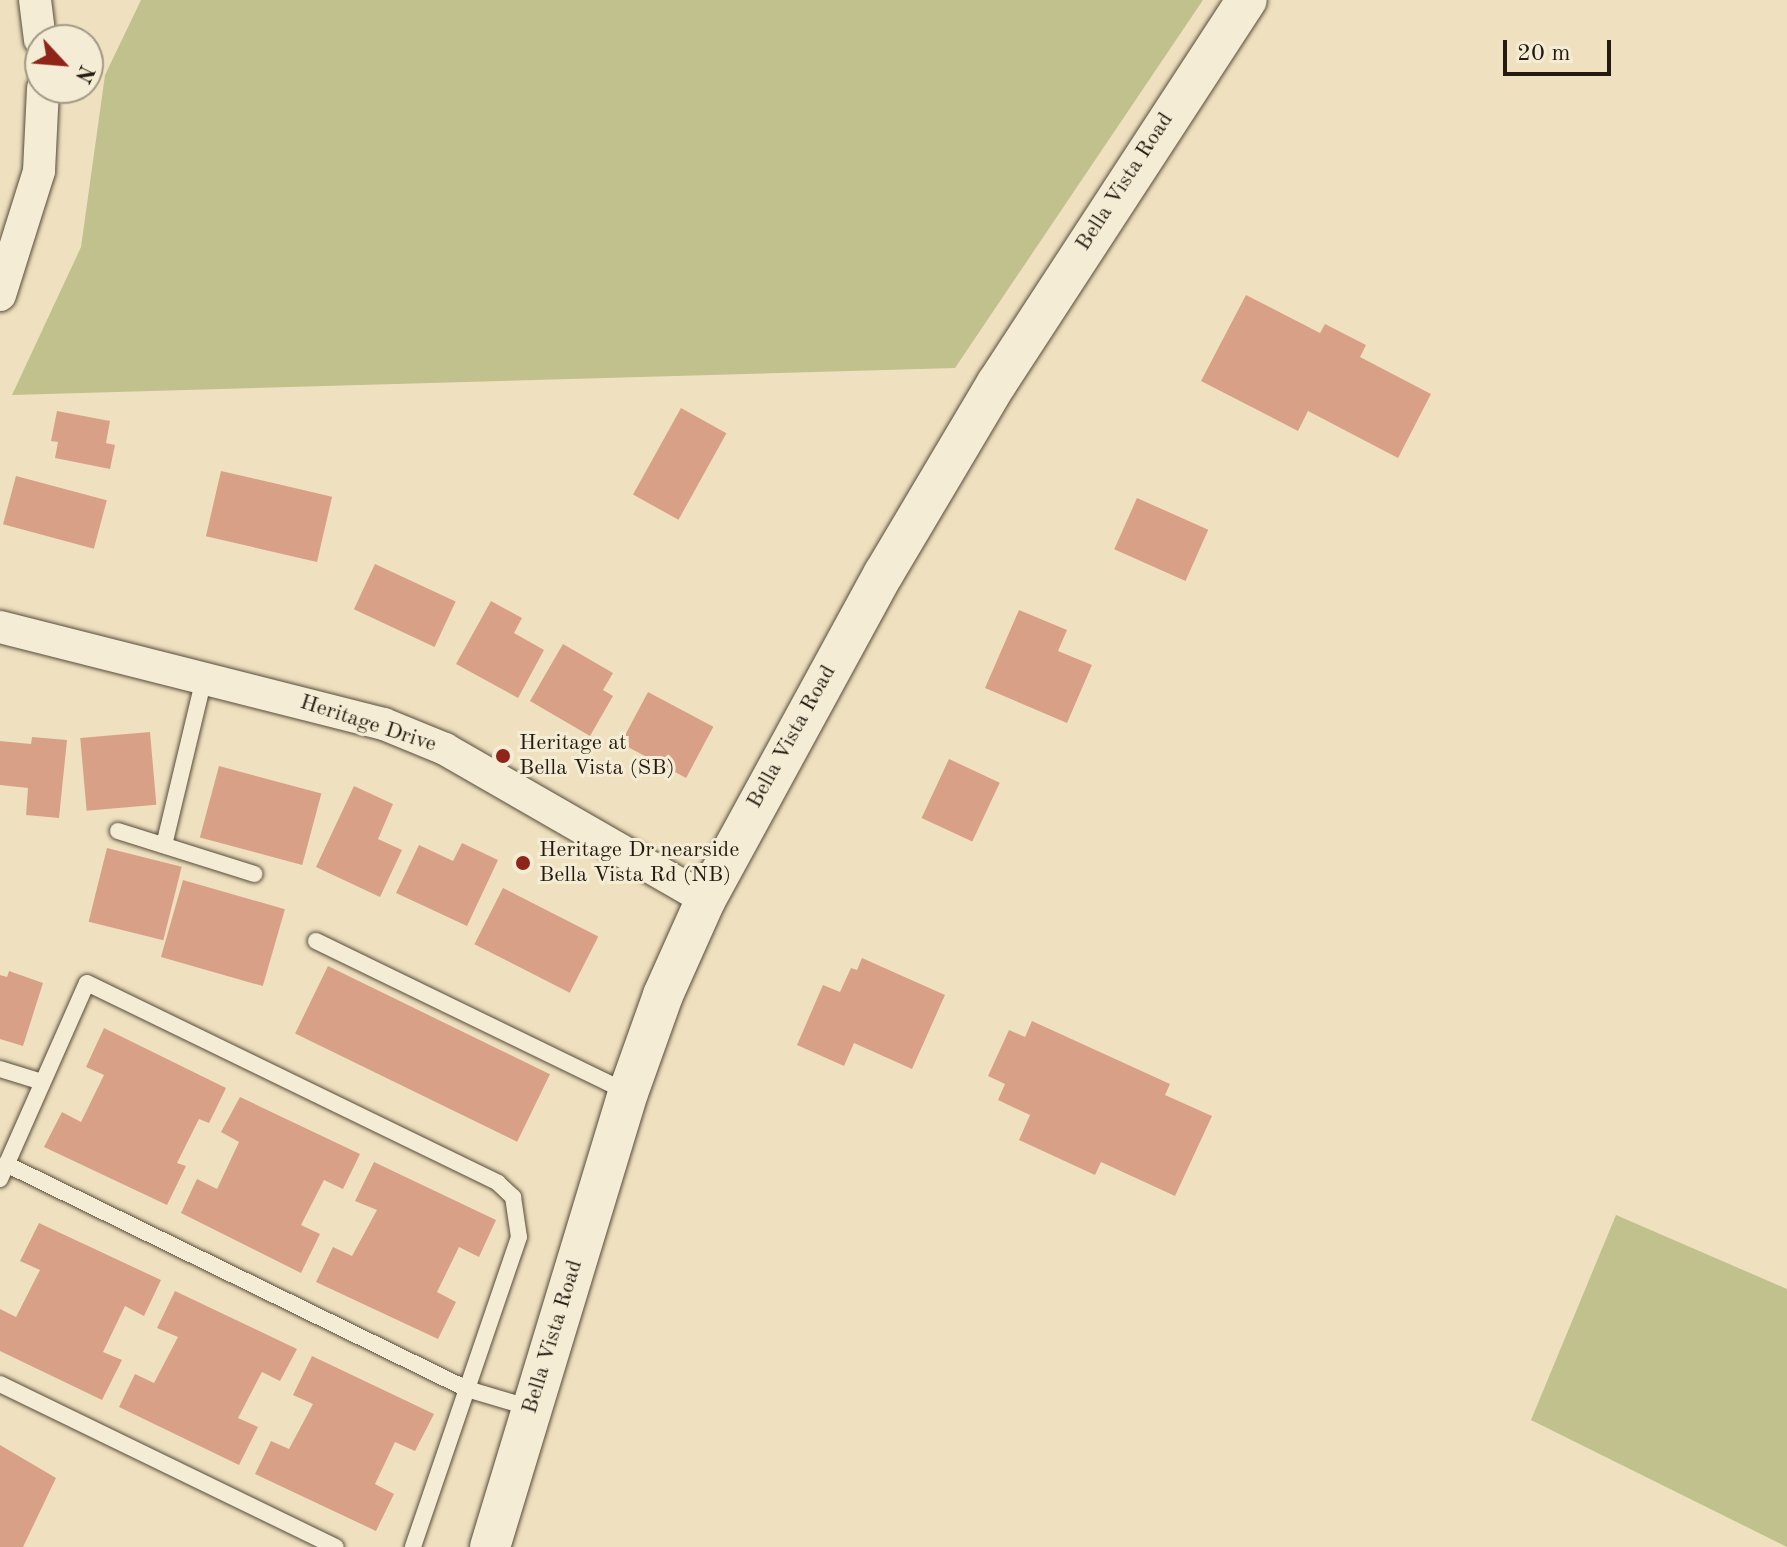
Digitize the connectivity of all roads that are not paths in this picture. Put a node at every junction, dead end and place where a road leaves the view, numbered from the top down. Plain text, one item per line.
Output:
1 (35, 0) edge
2 (1247, 0) edge
3 (38, 24) edge
4 (42, 104) edge
5 (0, 295) edge
6 (0, 627) edge
7 (204, 678) junction
8 (118, 831) dead end
9 (164, 845) junction
10 (254, 874) dead end
11 (706, 899) junction
12 (316, 941) dead end
13 (0, 1069) edge
14 (42, 1082) junction
15 (628, 1093) junction
16 (3, 1172) edge
17 (0, 1384) edge
18 (467, 1389) junction
19 (531, 1408) junction
20 (335, 1547) edge
21 (413, 1547) edge
22 (490, 1547) edge

1 - 3 street
2 - 11 street, Bella Vista Road
4 - 5 street
6 - 7 street, Heritage Drive
7 - 9 lane
7 - 11 street, Heritage Drive
8 - 9 lane
9 - 10 lane
11 - 15 street, Bella Vista Road
12 - 15 lane
13 - 14 lane
14 - 16 lane
14 - 18 lane
15 - 19 street, Bella Vista Road
16 - 18 lane
17 - 20 lane
18 - 19 lane
18 - 21 lane
19 - 22 street, Bella Vista Road

